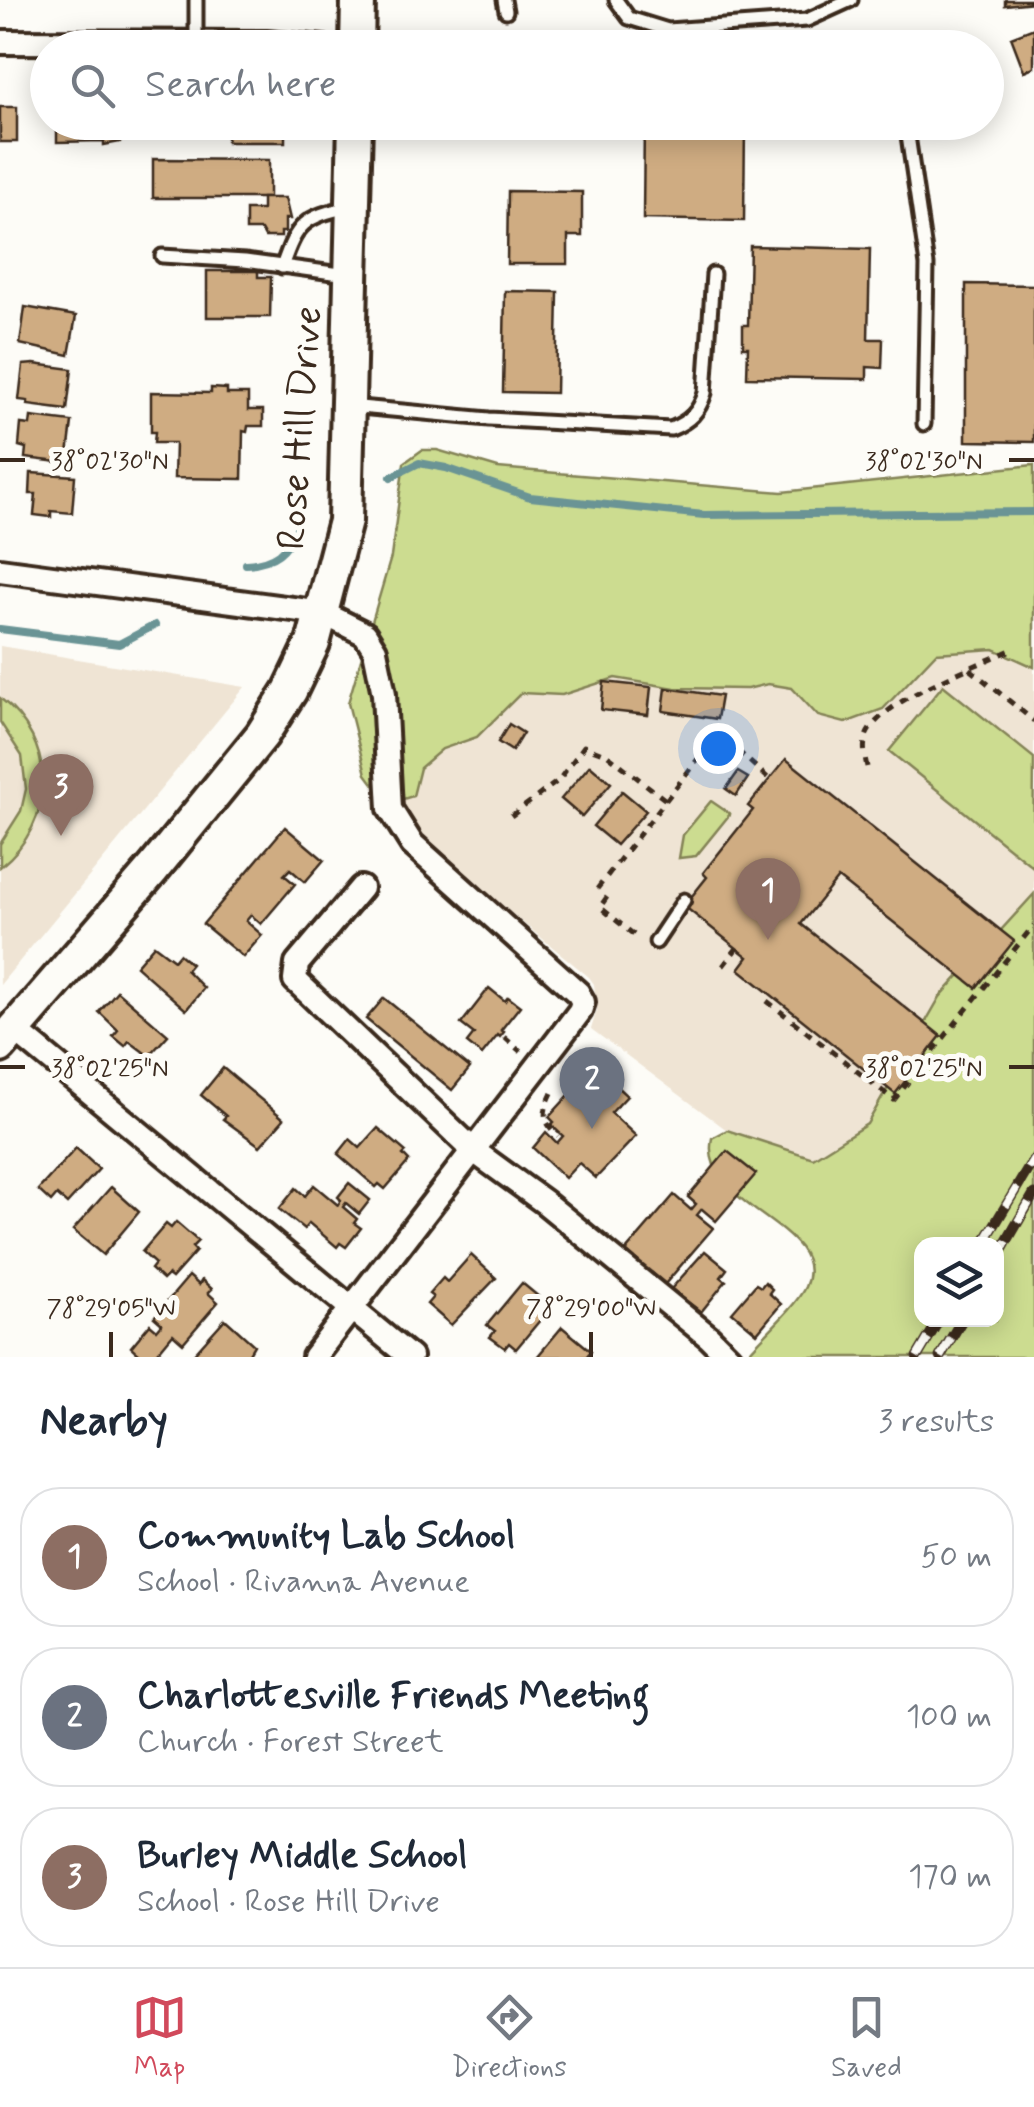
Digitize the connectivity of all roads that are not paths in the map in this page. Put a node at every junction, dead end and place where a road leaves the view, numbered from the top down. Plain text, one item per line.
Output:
1 (196, 0) edge
2 (358, 0) edge
3 (616, 0) edge
4 (851, 0) edge
5 (196, 30) edge
6 (357, 30) edge
7 (0, 42) edge
8 (30, 42) edge
9 (355, 140) edge
10 (909, 140) edge
11 (354, 206) junction
12 (162, 256) dead end
13 (282, 267) junction
14 (712, 274) dead end
15 (352, 276) junction
16 (349, 406) junction
17 (924, 424) dead end
18 (0, 570) edge
19 (323, 613) junction
20 (362, 888) dead end
21 (684, 900) dead end
22 (656, 942) dead end
23 (8, 1038) edge
24 (474, 1151) junction
25 (353, 1311) junction
26 (314, 1357) edge
27 (410, 1357) edge
28 (728, 1357) edge

1 - 5 lane
2 - 6 street
3 - 4 lane
7 - 8 street
9 - 11 street, Rose Hill Drive
10 - 17 lane
11 - 13 lane
11 - 15 street, Rose Hill Drive
12 - 13 lane
13 - 15 lane
14 - 16 lane
15 - 16 street, Rose Hill Drive
16 - 19 street, Rose Hill Drive
18 - 19 street
19 - 23 street, Rose Hill Drive
19 - 24 street
20 - 24 street
21 - 22 lane
23 - 25 street
24 - 25 street
24 - 28 street
25 - 26 street
25 - 27 street

